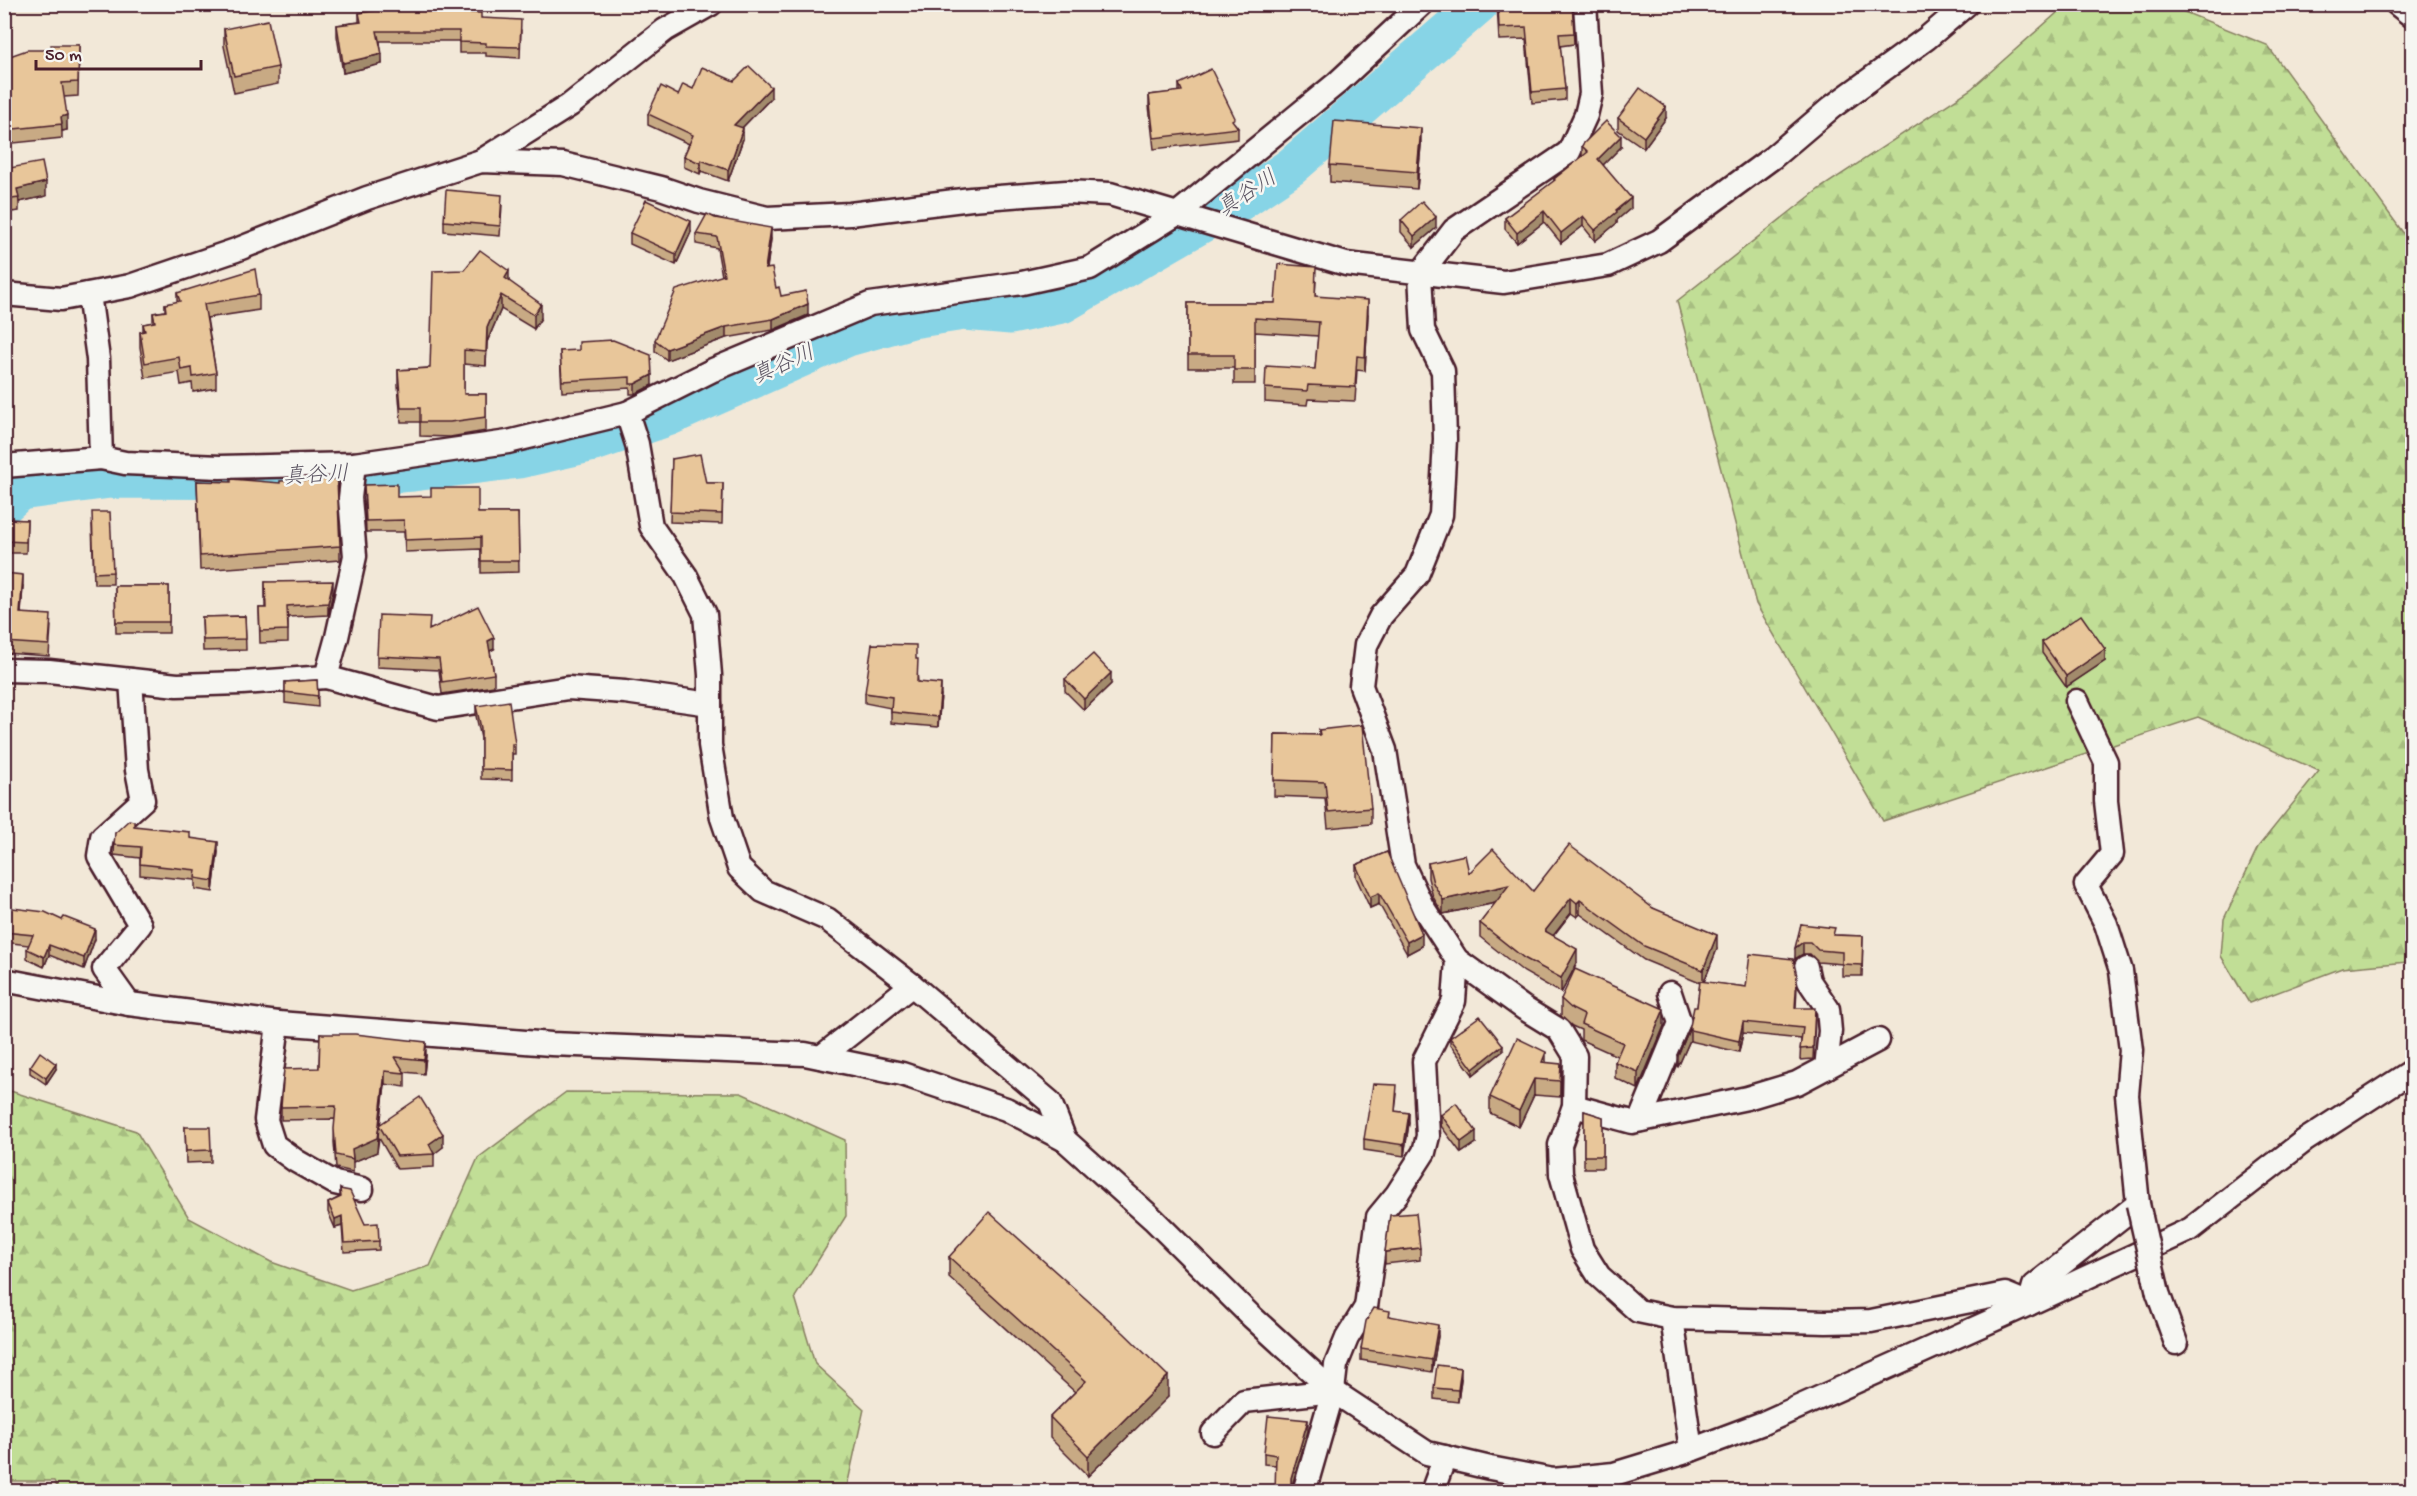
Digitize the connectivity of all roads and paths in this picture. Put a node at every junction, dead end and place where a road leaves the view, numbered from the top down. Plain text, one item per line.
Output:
1 (711, 4) edge
2 (1422, 4) edge
3 (1585, 4) edge
4 (1967, 4) edge
5 (2397, 4) edge
6 (2412, 16) edge
7 (482, 161) junction
8 (1184, 216) junction
9 (1420, 274) junction
10 (4, 294) edge
11 (89, 294) junction
12 (628, 415) junction
13 (101, 458) junction
14 (4, 465) edge
15 (354, 465) junction
16 (4, 670) edge
17 (326, 677) junction
18 (130, 680) junction
19 (2077, 701) dead end
20 (710, 704) junction
21 (1457, 960) junction
22 (1806, 967) dead end
23 (4, 980) edge
24 (912, 985) junction
25 (1670, 993) dead end
26 (129, 1004) junction
27 (278, 1023) junction
28 (1878, 1040) dead end
29 (821, 1057) junction
30 (1826, 1068) junction
31 (2412, 1071) edge
32 (1574, 1106) junction
33 (1640, 1120) junction
34 (1065, 1140) junction
35 (362, 1189) dead end
36 (2138, 1204) junction
37 (2029, 1304) junction
38 (1672, 1318) junction
39 (2176, 1342) dead end
40 (1333, 1391) junction
41 (1213, 1433) dead end
42 (1691, 1449) junction
43 (1445, 1457) junction
44 (1304, 1491) edge
45 (1432, 1491) edge

1 - 7 street
2 - 8 street
3 - 9 street
4 - 9 street
5 - 6 street
7 - 8 street
7 - 11 street
8 - 9 street
8 - 12 street
9 - 21 street
10 - 11 street
11 - 13 street
12 - 15 street
12 - 20 street
13 - 14 street
13 - 15 street
15 - 17 street
16 - 18 street
17 - 18 street
17 - 20 street
18 - 26 street
19 - 36 street
20 - 24 street
21 - 32 street
21 - 40 street
22 - 30 street
23 - 26 street
24 - 29 street
24 - 34 street
25 - 33 street
26 - 27 street
27 - 29 street
27 - 35 street
28 - 30 street
29 - 34 street
30 - 33 street
31 - 37 street
32 - 33 street
32 - 38 street
34 - 40 street
36 - 37 street
36 - 39 street, bridge
37 - 38 street
37 - 42 street
38 - 42 street
40 - 41 street
40 - 43 street
40 - 44 street
42 - 43 street
43 - 45 street

